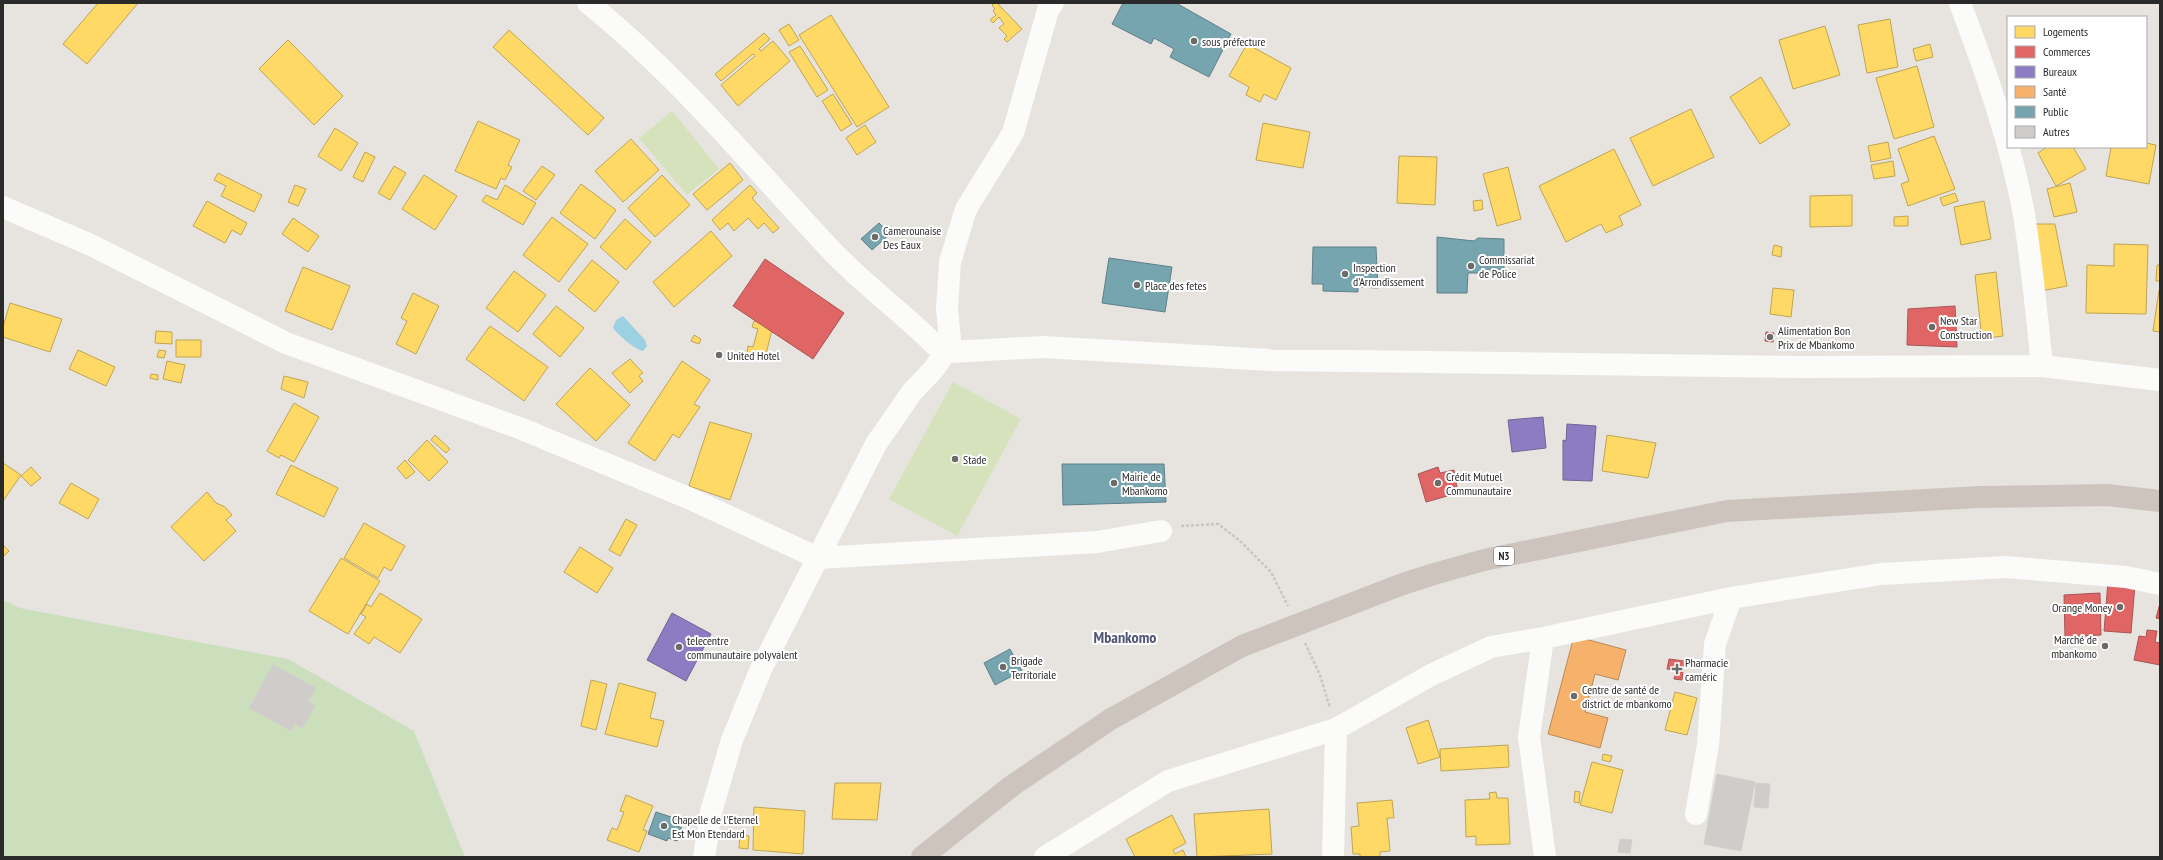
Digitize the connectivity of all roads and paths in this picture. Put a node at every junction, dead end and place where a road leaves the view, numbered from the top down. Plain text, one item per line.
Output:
1 (588, 3) edge
2 (1052, 3) edge
3 (1960, 3) edge
4 (2007, 145) edge
5 (2008, 148) edge
6 (3, 207) edge
7 (947, 353) junction
8 (2042, 366) junction
9 (2160, 380) edge
10 (2160, 501) edge
11 (1162, 531) joint
12 (818, 558) junction
13 (1271, 572) dead end
14 (2160, 584) edge
15 (1731, 598) junction
16 (1543, 638) junction
17 (1320, 675) dead end
18 (1336, 729) junction
19 (1696, 814) dead end
20 (704, 857) edge
21 (922, 857) edge
22 (1045, 857) edge
23 (1333, 857) edge
24 (1545, 857) edge

1 - 7 street
2 - 7 street
3 - 4 street
5 - 8 street
6 - 12 street
7 - 8 street
7 - 12 street
8 - 9 street
10 - 21 highway, N3
11 - 12 street
11 - 13 path
12 - 20 street
14 - 15 street
15 - 16 street
15 - 19 street
16 - 18 street
16 - 24 street
17 - 18 path
18 - 22 street
18 - 23 street

